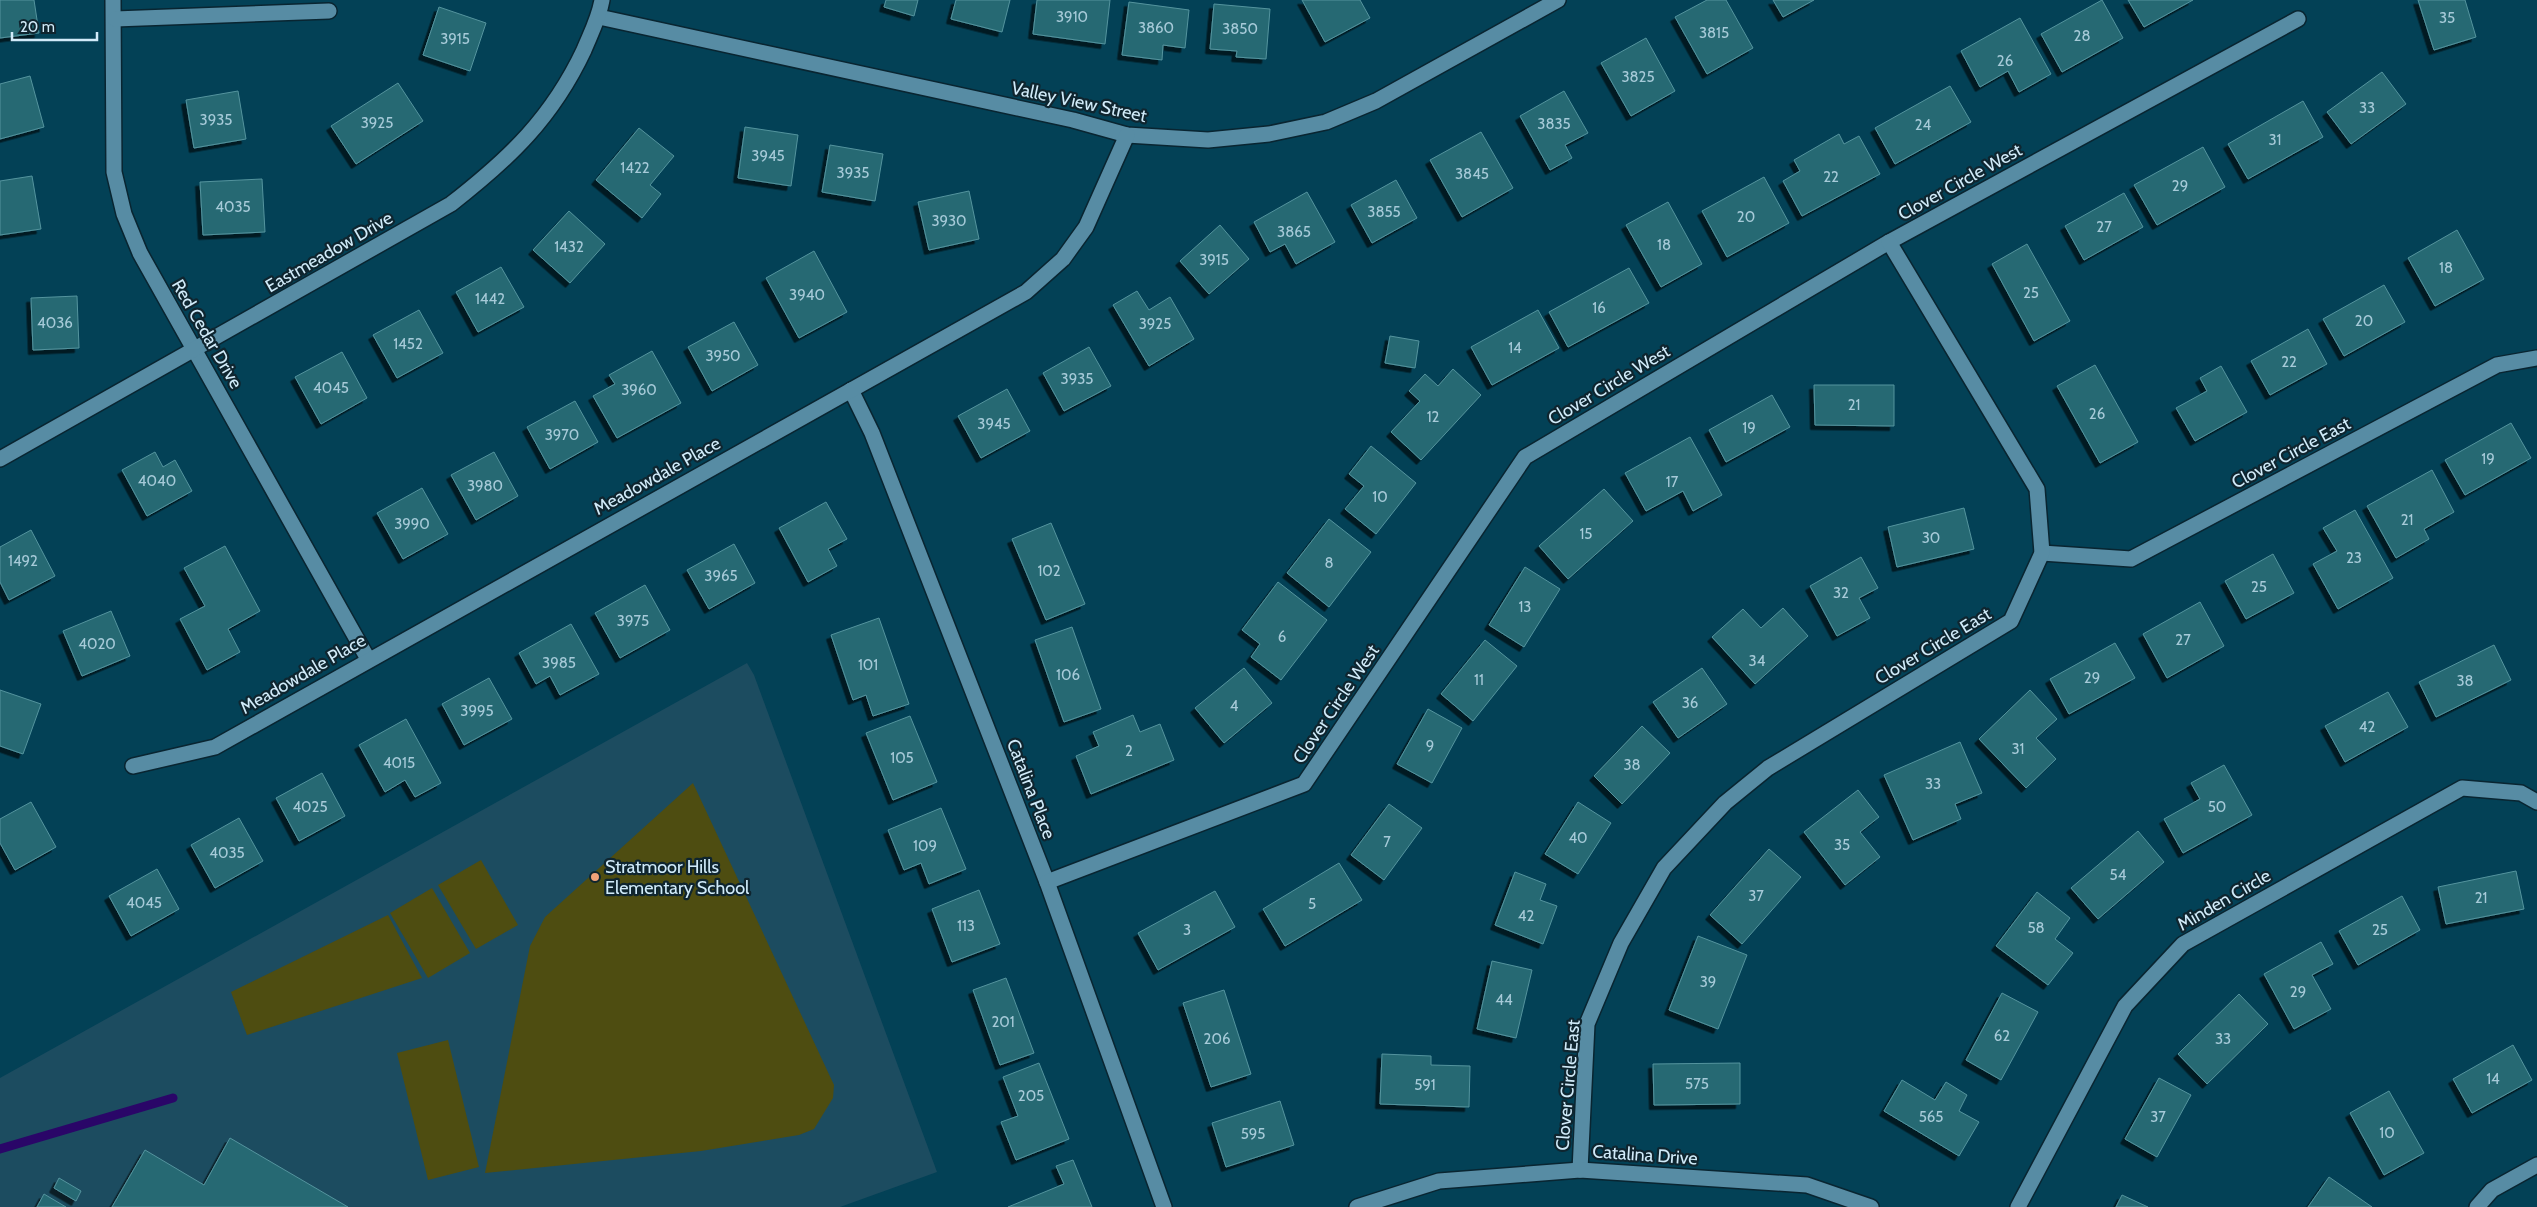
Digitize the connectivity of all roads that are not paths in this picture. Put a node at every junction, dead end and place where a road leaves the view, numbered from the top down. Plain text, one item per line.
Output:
1 (113, 0) edge
2 (602, 0) edge
3 (1558, 0) edge
4 (329, 11) dead end
5 (599, 17) junction
6 (114, 19) junction
7 (2298, 19) dead end
8 (1127, 135) junction
9 (1889, 242) junction
10 (195, 350) junction
11 (2537, 358) edge
12 (851, 390) junction
13 (0, 459) edge
14 (2042, 553) junction
15 (368, 659) junction
16 (133, 766) dead end
17 (2537, 802) edge
18 (1047, 882) junction
19 (2537, 1165) edge
20 (1580, 1170) junction
21 (1164, 1207) edge
22 (1357, 1207) edge
23 (1871, 1207) edge
24 (2018, 1207) edge
25 (2476, 1207) edge

1 - 6 street, Red Cedar Drive
2 - 5 street, Eastmeadow Drive
3 - 8 street, Valley View Street
4 - 6 street
5 - 8 street, Valley View Street
5 - 10 street, Eastmeadow Drive
6 - 10 street, Red Cedar Drive
7 - 9 street, Clover Circle West
8 - 12 street, Meadowdale Place
9 - 14 street
9 - 18 street, Clover Circle West
10 - 13 street, Eastmeadow Drive
10 - 15 street, Red Cedar Drive
11 - 14 street, Clover Circle East
12 - 15 street, Meadowdale Place
12 - 18 street, Catalina Place
14 - 20 street, Clover Circle East
15 - 16 street, Meadowdale Place
17 - 24 street, Minden Circle
18 - 21 street, Catalina Place
19 - 25 street
20 - 22 street, Catalina Drive
20 - 23 street, Catalina Drive

